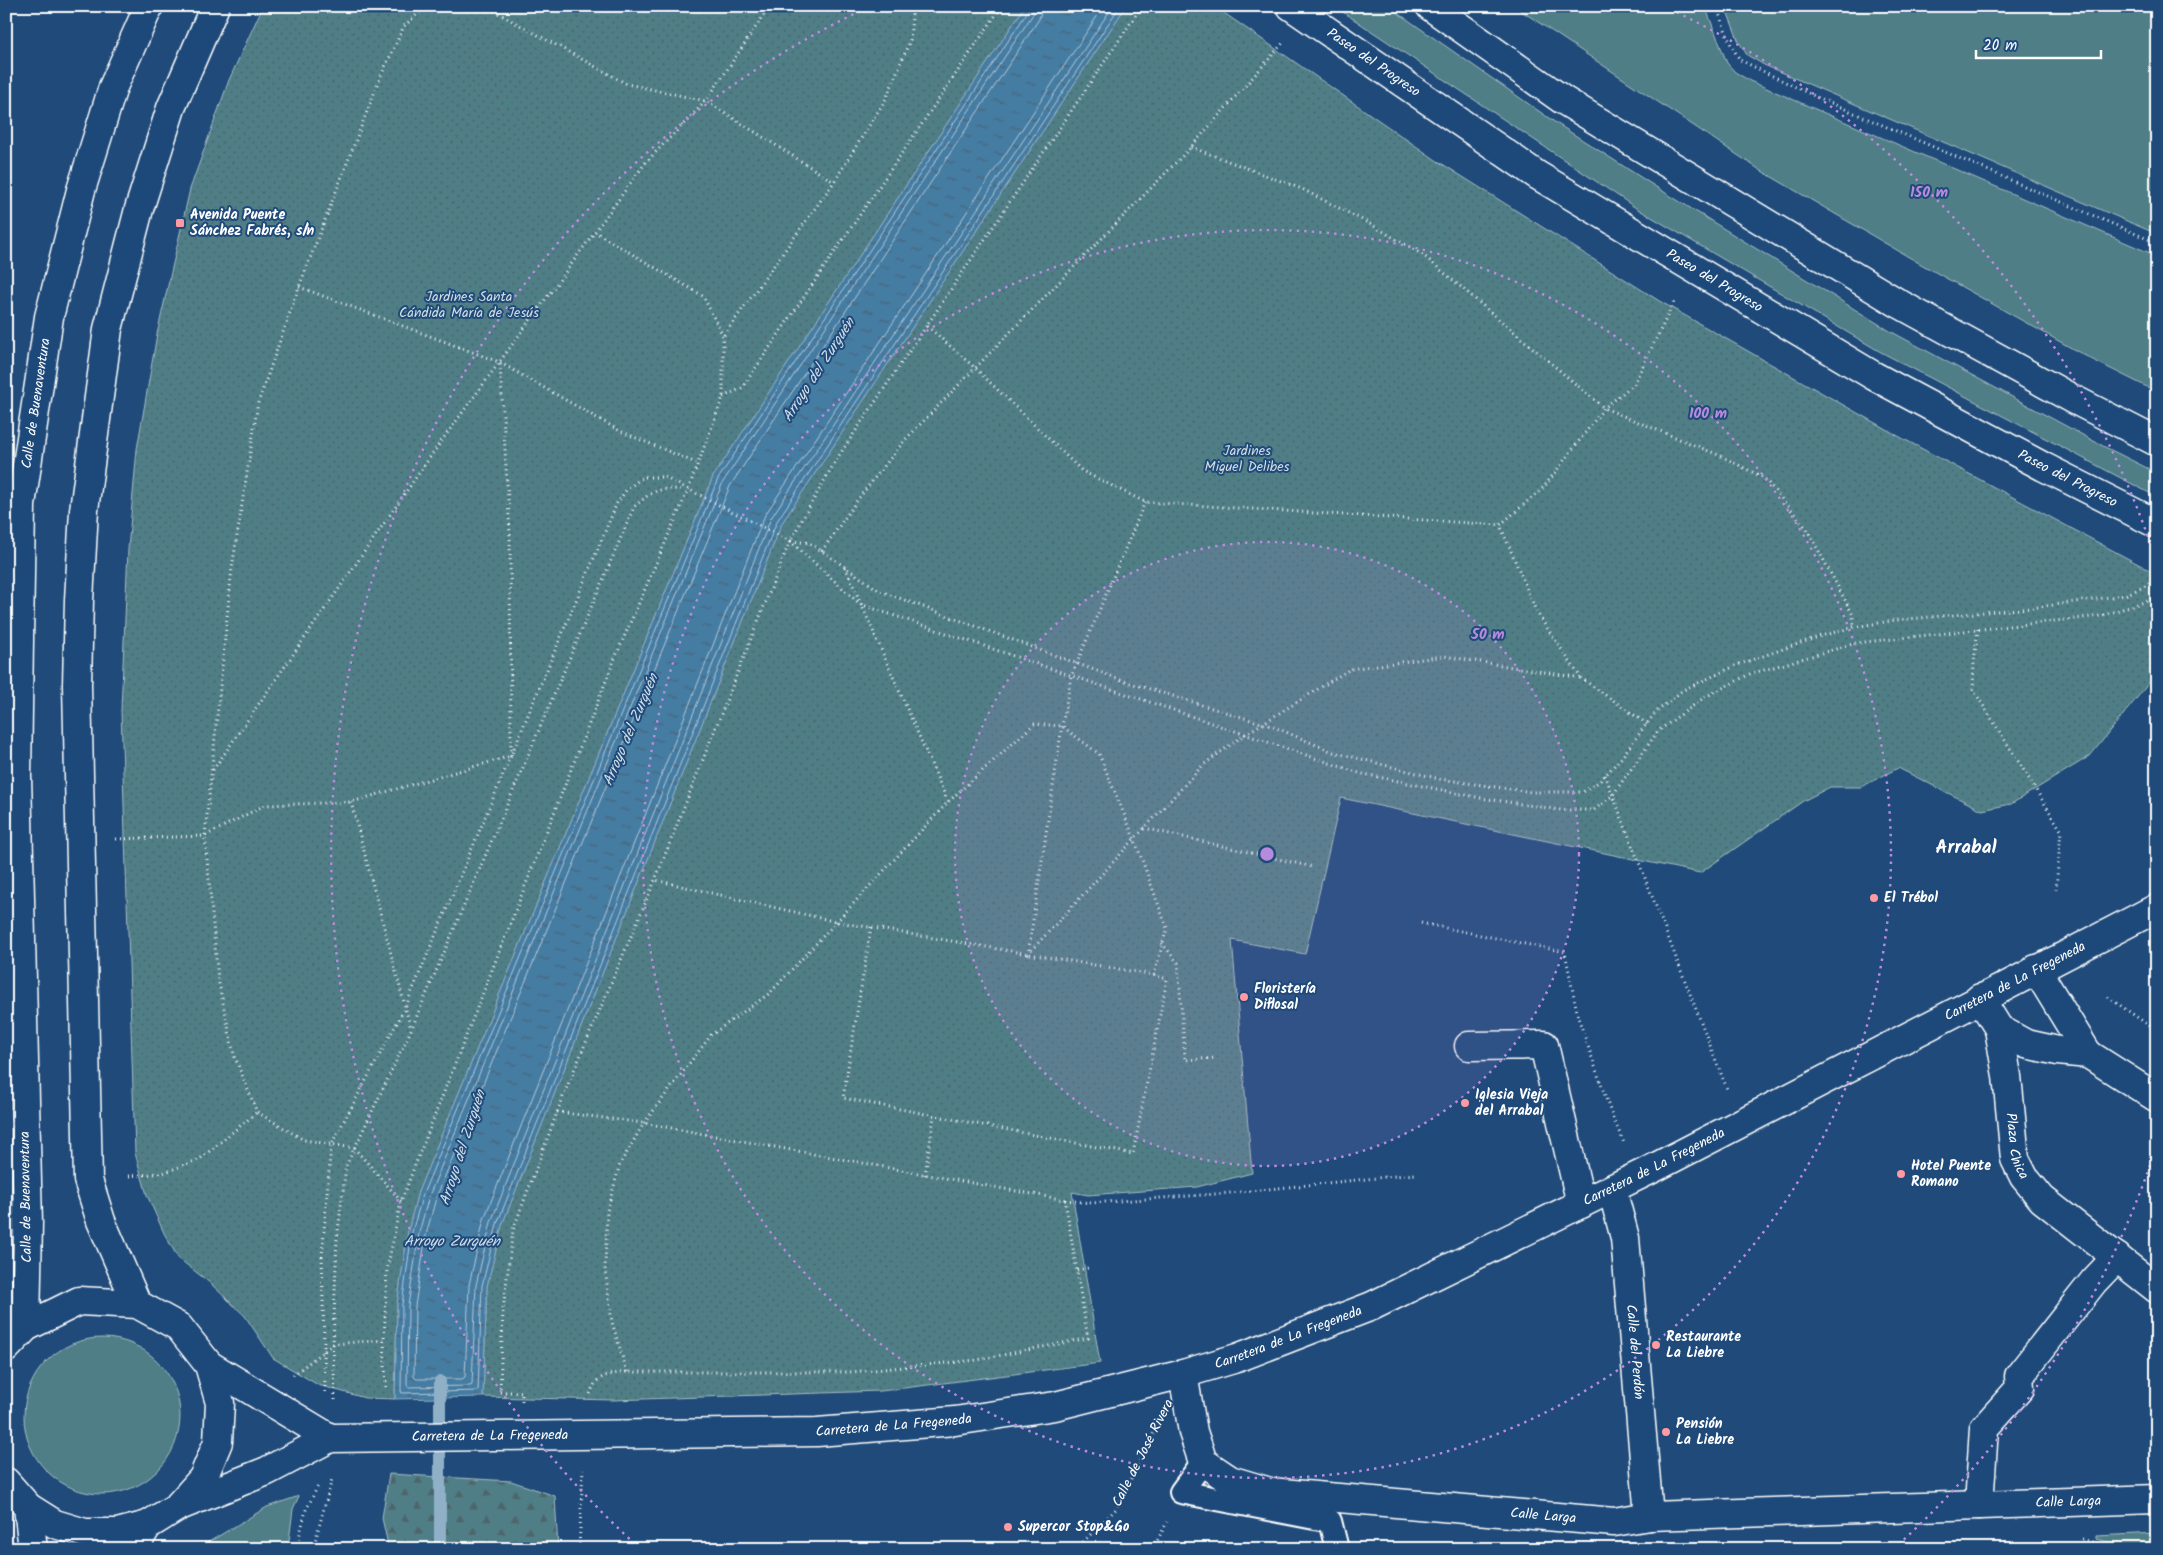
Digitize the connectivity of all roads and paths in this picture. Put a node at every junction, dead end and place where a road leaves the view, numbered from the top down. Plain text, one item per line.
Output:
1 (149, 6) edge
2 (215, 6) edge
3 (427, 6) edge
4 (485, 6) edge
5 (770, 6) edge
6 (913, 6) edge
7 (1002, 6) edge
8 (1142, 6) edge
9 (1291, 6) edge
10 (1430, 6) edge
11 (1716, 6) edge
12 (1285, 41) dead end
13 (706, 101) junction
14 (1191, 147) junction
15 (834, 182) junction
16 (595, 232) junction
17 (2157, 243) edge
18 (299, 287) junction
19 (1675, 300) dead end
20 (927, 326) junction
21 (723, 336) junction
22 (500, 362) junction
23 (974, 367) junction
24 (723, 396) junction
25 (1604, 408) junction
26 (2157, 442) edge
27 (696, 463) junction
28 (688, 490) junction
29 (1145, 502) junction
30 (14, 504) edge
31 (2157, 524) edge
32 (1500, 526) junction
33 (790, 541) junction
34 (822, 551) junction
35 (845, 567) junction
36 (2157, 575) edge
37 (2157, 598) edge
38 (860, 604) junction
39 (1854, 627) junction
40 (1978, 629) junction
41 (1076, 663) junction
42 (1071, 676) junction
43 (1581, 678) junction
44 (1263, 724) junction
45 (1647, 724) junction
46 (1062, 726) junction
47 (1244, 735) junction
48 (510, 756) junction
49 (212, 772) junction
50 (1605, 775) junction
51 (1612, 796) junction
52 (351, 802) junction
53 (948, 802) junction
54 (1143, 828) junction
55 (205, 836) junction
56 (1134, 838) junction
57 (81, 839) junction
58 (1313, 867) dead end
59 (655, 880) junction
60 (2056, 889) dead end
61 (2157, 908) edge
62 (838, 922) junction
63 (1422, 922) dead end
64 (872, 927) junction
65 (1162, 943) junction
66 (1028, 954) junction
67 (2036, 969) junction
68 (1154, 975) junction
69 (2108, 997) dead end
70 (1980, 998) junction
71 (405, 1008) junction
72 (1999, 1028) junction
73 (411, 1030) junction
74 (2157, 1031) edge
75 (1469, 1046) dead end
76 (2088, 1054) junction
77 (1217, 1058) dead end
78 (1727, 1090) dead end
79 (2157, 1098) edge
80 (257, 1112) junction
81 (557, 1112) junction
82 (934, 1116) junction
83 (644, 1124) junction
84 (1624, 1144) dead end
85 (331, 1145) junction
86 (354, 1148) junction
87 (1415, 1174) dead end
88 (129, 1176) dead end
89 (925, 1176) junction
90 (1612, 1189) junction
91 (1065, 1200) junction
92 (401, 1201) junction
93 (1581, 1204) junction
94 (2117, 1257) junction
95 (1088, 1268) dead end
96 (1077, 1270) junction
97 (2157, 1289) edge
98 (137, 1304) junction
99 (26, 1326) junction
100 (384, 1340) junction
101 (334, 1344) junction
102 (6, 1348) edge
103 (324, 1352) junction
104 (209, 1365) junction
105 (627, 1372) junction
106 (1183, 1374) junction
107 (288, 1378) dead end
108 (592, 1385) dead end
109 (386, 1387) dead end
110 (522, 1392) dead end
111 (325, 1394) dead end
112 (335, 1398) dead end
113 (1158, 1425) dead end
114 (330, 1438) junction
115 (1204, 1462) junction
116 (583, 1464) dead end
117 (334, 1475) dead end
118 (321, 1480) dead end
119 (6, 1482) edge
120 (2157, 1499) edge
121 (1979, 1505) junction
122 (28, 1507) junction
123 (178, 1507) junction
124 (1650, 1516) junction
125 (1168, 1521) dead end
126 (148, 1525) junction
127 (2078, 1538) dead end
128 (33, 1549) edge
129 (133, 1549) edge
130 (296, 1549) edge
131 (313, 1549) edge
132 (579, 1549) edge
133 (1076, 1549) edge
134 (1153, 1549) edge
135 (1337, 1549) edge
136 (2114, 1549) edge

1 - 30 main road, Calle de Buenaventura
2 - 57 main road
3 - 18 path
4 - 13 path
5 - 13 path
6 - 15 path
7 - 24 path
8 - 20 path
9 - 31 main road, Paseo del Progreso
10 - 26 main road
11 - 17 path
12 - 14 path
13 - 15 path
13 - 16 path
14 - 23 path
14 - 25 path
15 - 21 path
16 - 21 path
16 - 22 path
18 - 22 path
18 - 49 path
19 - 25 path
20 - 23 path
20 - 33 path
21 - 24 path
22 - 27 path
22 - 48 path
22 - 49 path
23 - 29 path
23 - 34 path
24 - 27 path
25 - 32 path
25 - 39 path
27 - 28 path
28 - 33 path
28 - 48 path
28 - 73 path
28 - 92 path
29 - 32 path
29 - 41 path
30 - 99 main road, Calle de Buenaventura
32 - 43 path
33 - 34 path
33 - 38 path
33 - 59 path
34 - 35 path
35 - 38 path
35 - 41 path
36 - 39 path
37 - 40 path
38 - 42 path
38 - 53 path
39 - 45 path
40 - 51 path
40 - 60 path
41 - 42 path
41 - 44 path
42 - 46 path
42 - 47 path
43 - 44 path
43 - 45 path
44 - 47 path
44 - 50 path
45 - 50 path
46 - 53 path
46 - 56 path
46 - 66 path
47 - 51 path
47 - 54 path
48 - 52 path
48 - 71 path
49 - 55 path
50 - 51 path
51 - 78 path
52 - 55 path
52 - 71 path
53 - 62 path
54 - 56 path
54 - 58 path
55 - 57 path
55 - 80 path
56 - 65 path
56 - 66 path
57 - 98 main road
59 - 62 path
59 - 81 path
61 - 67 main road, Carretera de La Fregeneda
62 - 64 path
62 - 83 path
63 - 84 path
64 - 66 path
64 - 82 path
65 - 68 path
65 - 77 path
66 - 68 path
67 - 70 main road, Carretera de La Fregeneda
67 - 76 main road
68 - 82 path
69 - 74 path
70 - 72 main road, Plaza Chica
70 - 90 main road, Carretera de La Fregeneda
71 - 73 path
71 - 85 path
72 - 76 main road
72 - 94 main road, Plaza Chica
73 - 86 path
75 - 93 main road
76 - 79 main road
80 - 85 path
80 - 88 path
81 - 83 path
81 - 110 path
82 - 89 path
83 - 89 path
83 - 105 path
85 - 86 path
85 - 103 path
86 - 92 path
86 - 101 path
87 - 91 path
89 - 91 path
90 - 93 main road, Carretera de La Fregeneda
90 - 124 main road, Calle del Perdón
91 - 96 path
92 - 100 path
93 - 106 main road, Carretera de La Fregeneda
94 - 97 main road, Plaza Chica
94 - 121 main road
95 - 96 path
96 - 105 path
98 - 99 main road
98 - 104 main road
99 - 102 main road
100 - 101 path
100 - 109 path
101 - 103 path
101 - 112 path
103 - 107 path
103 - 111 path
104 - 114 main road
104 - 123 main road
105 - 108 path
106 - 114 main road, Carretera de La Fregeneda
106 - 115 main road
113 - 133 path, Calle de José Rivera
114 - 123 main road, Carretera de La Fregeneda
115 - 124 main road, Calle Larga
115 - 135 lane
116 - 132 path
117 - 131 path
118 - 130 path
119 - 122 main road
120 - 121 main road, Calle Larga
121 - 124 main road, Calle Larga
122 - 126 main road
122 - 128 main road
123 - 126 main road
125 - 134 path
126 - 129 main road
127 - 136 path

